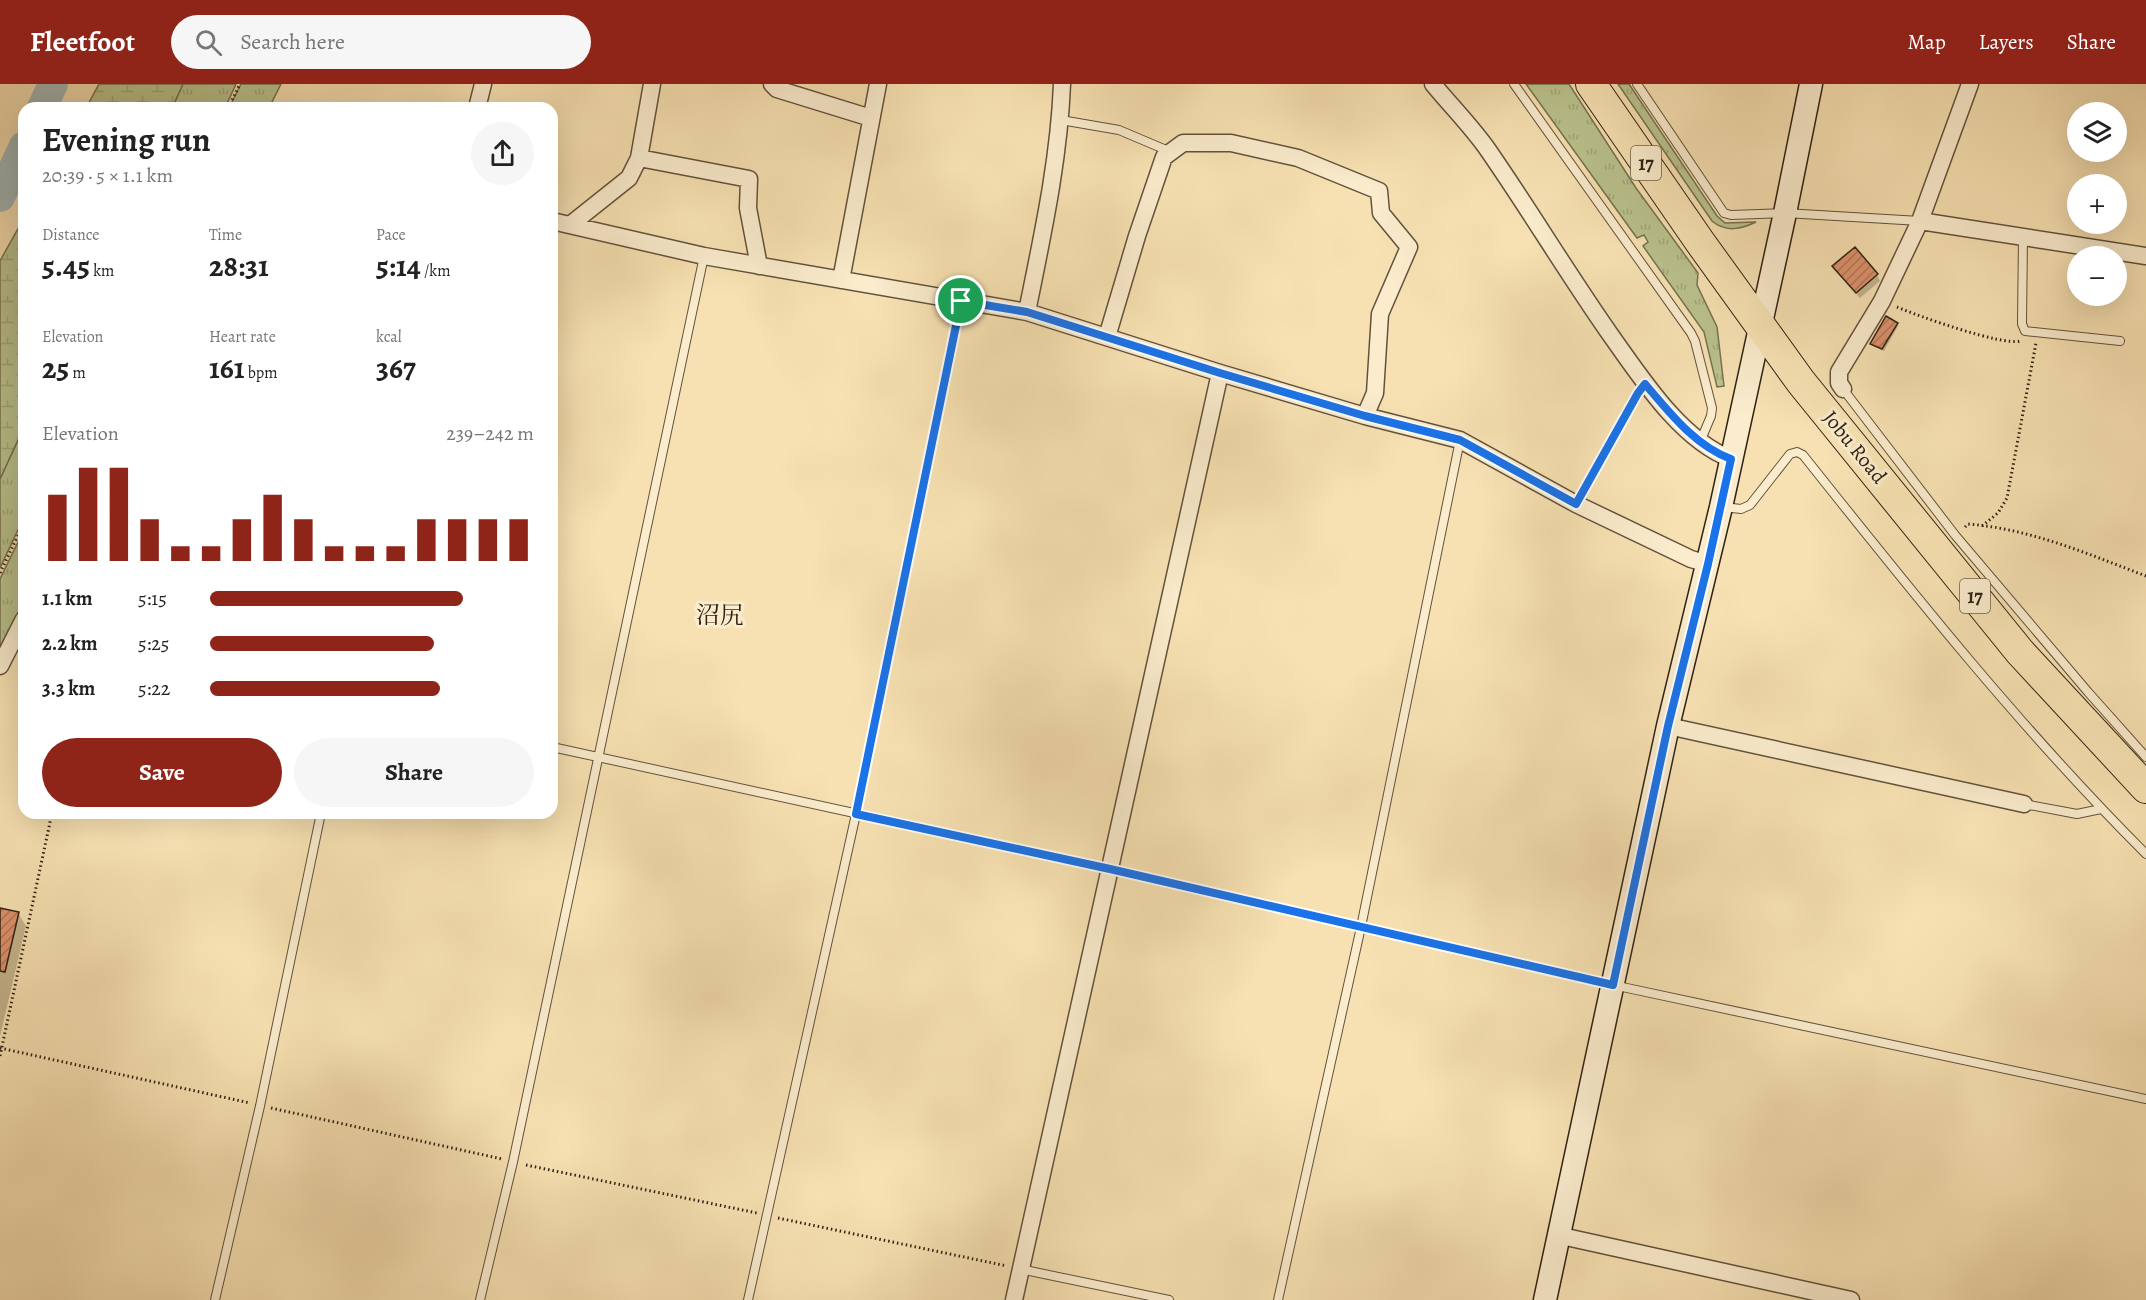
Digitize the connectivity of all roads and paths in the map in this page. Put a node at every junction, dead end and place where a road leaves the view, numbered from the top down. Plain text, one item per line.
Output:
1 (240, 84) edge
2 (483, 84) edge
3 (652, 84) edge
4 (772, 84) edge
5 (878, 84) edge
6 (1062, 84) edge
7 (1433, 84) edge
8 (1514, 84) edge
9 (1591, 84) edge
10 (1637, 84) edge
11 (1811, 84) edge
12 (1970, 84) edge
13 (231, 102) edge
14 (478, 102) edge
15 (871, 118) junction
16 (1060, 120) junction
17 (1171, 152) junction
18 (639, 158) junction
19 (1785, 213) junction
20 (1920, 221) junction
21 (558, 222) edge
22 (570, 225) junction
23 (2023, 237) junction
24 (704, 256) junction
25 (2146, 256) edge
26 (759, 266) junction
27 (841, 280) junction
28 (961, 301) junction
29 (1881, 301) junction
30 (1027, 312) junction
31 (1761, 326) junction
32 (2025, 331) junction
33 (2038, 332) junction
34 (1107, 336) junction
35 (2120, 341) dead end
36 (1220, 373) junction
37 (1645, 384) junction
38 (1843, 389) joint
39 (1365, 416) junction
40 (1460, 440) junction
41 (1700, 442) junction
42 (1731, 459) junction
43 (1576, 504) junction
44 (1721, 507) junction
45 (1982, 526) junction
46 (1955, 534) junction
47 (18, 536) edge
48 (1708, 564) junction
49 (0, 573) edge
50 (2146, 576) edge
51 (18, 635) edge
52 (0, 666) edge
53 (1668, 726) junction
54 (558, 748) edge
55 (599, 757) junction
56 (2146, 757) edge
57 (2146, 788) edge
58 (2024, 804) joint
59 (2101, 809) junction
60 (856, 814) junction
61 (51, 819) edge
62 (320, 819) edge
63 (2146, 854) edge
64 (1110, 869) junction
65 (1361, 927) junction
66 (1613, 985) junction
67 (0, 1056) edge
68 (2146, 1099) edge
69 (1557, 1235) junction
70 (1020, 1269) junction
71 (215, 1300) edge
72 (480, 1300) edge
73 (748, 1300) edge
74 (1014, 1300) edge
75 (1169, 1300) edge
76 (1278, 1300) edge
77 (1545, 1300) edge
78 (1851, 1300) edge

1 - 13 path
2 - 14 street
3 - 18 street
4 - 15 street
5 - 15 street
6 - 16 street
7 - 37 street
8 - 41 lane
9 - 31 highway, Jobu Road / 17
10 - 19 lane
11 - 19 street
12 - 20 street
15 - 27 street
16 - 17 lane
16 - 30 street
17 - 34 street
17 - 39 street
18 - 22 street
18 - 26 street
19 - 20 lane
19 - 31 street
20 - 23 street
20 - 29 street
21 - 22 street
22 - 24 street
23 - 25 street
23 - 32 lane
24 - 26 street
24 - 55 lane
26 - 27 street
27 - 28 street
28 - 30 street
28 - 60 lane
29 - 32 path
29 - 38 street
30 - 34 street
31 - 42 street
31 - 57 highway, Jobu Road / 17
32 - 33 lane
33 - 35 lane
33 - 45 path
34 - 36 street
36 - 39 street
36 - 64 street
37 - 41 street
37 - 43 lane
38 - 46 lane
39 - 40 street
40 - 43 street
40 - 65 lane
41 - 42 street
42 - 44 street
43 - 48 street
44 - 48 street
44 - 59 lane
45 - 46 path
45 - 50 path
46 - 56 lane
47 - 49 path
48 - 53 street
51 - 52 street
53 - 58 street
53 - 66 street
54 - 55 lane
55 - 60 lane
55 - 72 lane
58 - 59 lane
59 - 63 lane
60 - 64 lane
60 - 73 lane
61 - 67 path
62 - 71 lane
64 - 65 lane
64 - 70 street
65 - 66 lane
65 - 76 lane
66 - 68 lane
66 - 69 street
69 - 77 street
69 - 78 street
70 - 74 street
70 - 75 lane

